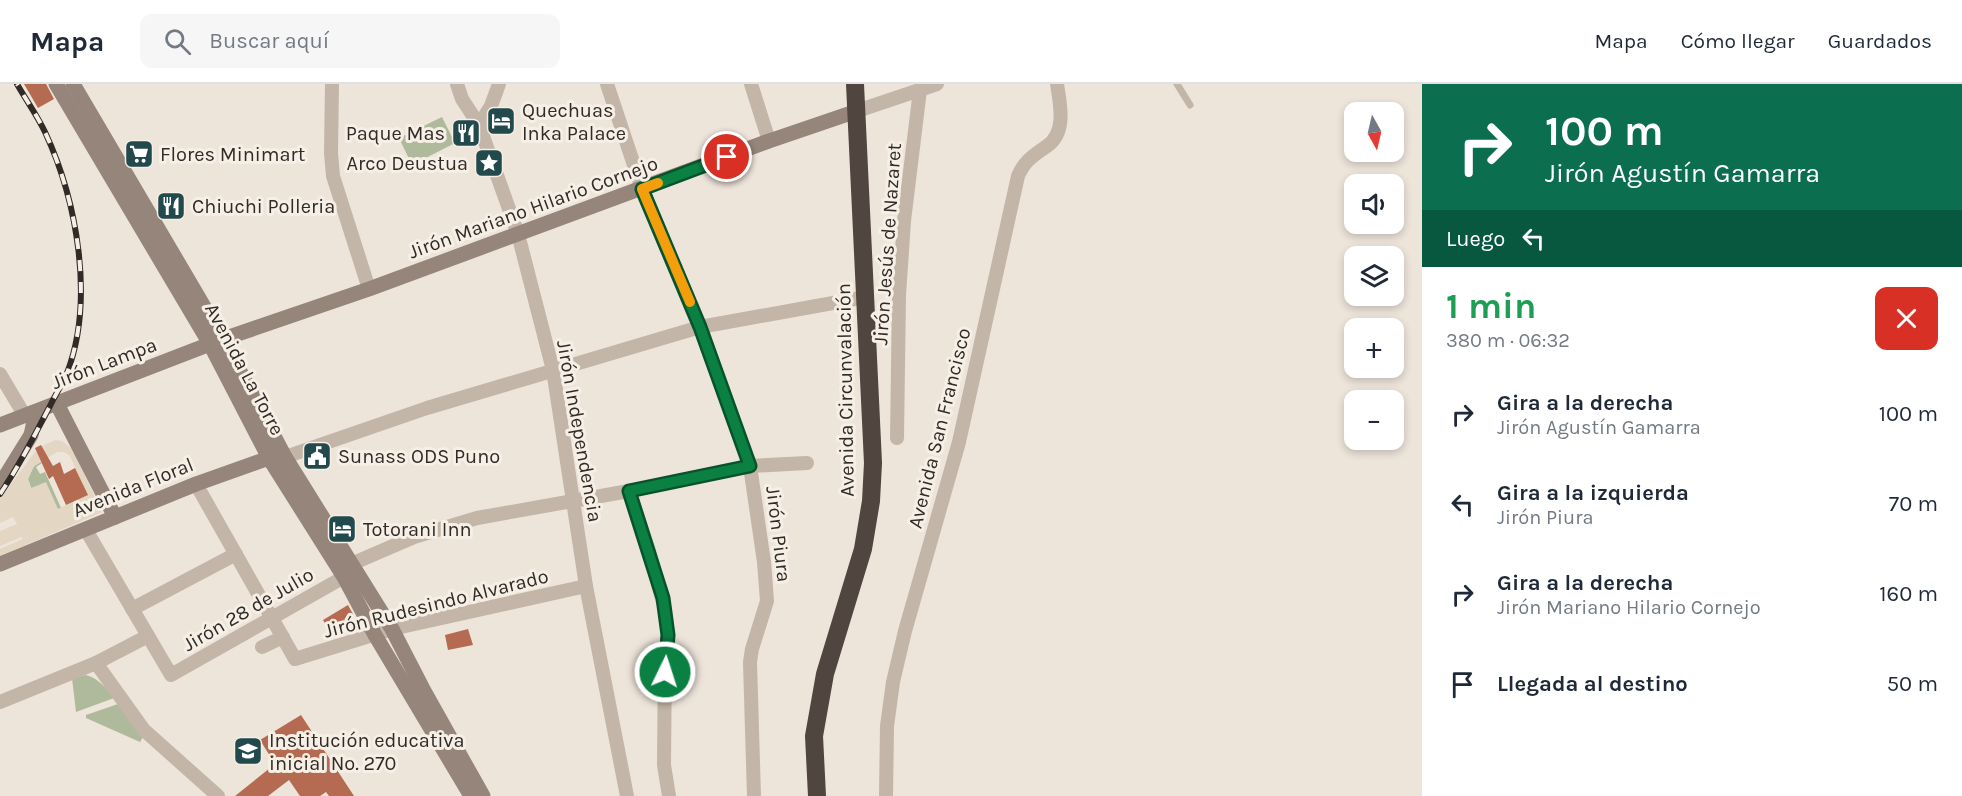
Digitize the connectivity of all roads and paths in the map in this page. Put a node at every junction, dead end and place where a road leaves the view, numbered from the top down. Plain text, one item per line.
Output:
1 (56, 84) edge
2 (73, 84) edge
3 (332, 84) edge
4 (457, 84) edge
5 (499, 84) edge
6 (607, 84) edge
7 (751, 84) edge
8 (855, 84) edge
9 (937, 84) edge
10 (1057, 84) edge
11 (1177, 84) edge
12 (920, 90) junction
13 (1190, 105) dead end
14 (857, 111) junction
15 (479, 125) junction
16 (769, 141) junction
17 (642, 189) junction
18 (518, 234) junction
19 (369, 289) junction
20 (866, 297) junction
21 (700, 327) junction
22 (216, 342) junction
23 (553, 370) junction
24 (0, 375) edge
25 (57, 404) junction
26 (30, 414) junction
27 (0, 425) edge
28 (897, 438) dead end
29 (285, 457) junction
30 (269, 458) junction
31 (807, 463) dead end
32 (750, 466) junction
33 (196, 484) junction
34 (0, 485) edge
35 (629, 491) junction
36 (573, 501) junction
37 (115, 517) junction
38 (86, 530) junction
39 (236, 554) junction
40 (0, 564) edge
41 (346, 570) junction
42 (586, 586) junction
43 (132, 609) junction
44 (272, 618) junction
45 (392, 629) junction
46 (375, 635) junction
47 (148, 636) junction
48 (283, 637) junction
49 (262, 647) dead end
50 (96, 663) junction
51 (0, 702) edge
52 (218, 796) edge
53 (471, 796) edge
54 (483, 796) edge
55 (627, 796) edge
56 (669, 796) edge
57 (754, 796) edge
58 (817, 796) edge
59 (886, 796) edge

1 - 22 main road, Avenida La Torre
2 - 22 main road, Avenida La Torre
3 - 19 street
4 - 15 street, Jirón Independencia
5 - 15 street
6 - 17 street, Jirón Piura
7 - 16 street
8 - 14 highway, Avenida Circunvalación
9 - 12 street
10 - 59 street, Avenida San Francisco
11 - 13 lane
12 - 14 street
12 - 28 street, Jirón Jesús de Nazaret
14 - 16 main road, Jirón Mariano Hilario Cornejo
14 - 20 highway, Avenida Circunvalación
15 - 18 street, Jirón Independencia
16 - 17 main road, Jirón Mariano Hilario Cornejo
17 - 18 main road, Jirón Mariano Hilario Cornejo
17 - 21 street, Jirón Piura
18 - 19 main road, Jirón Mariano Hilario Cornejo
18 - 23 street, Jirón Independencia
19 - 22 main road, Jirón Mariano Hilario Cornejo
20 - 21 street
20 - 58 highway, Avenida Circunvalación
21 - 23 street
21 - 32 street, Jirón Piura
22 - 25 main road, Jirón Lampa
22 - 29 main road, Avenida La Torre
22 - 30 main road, Avenida La Torre
23 - 29 street
23 - 36 street, Jirón Independencia
24 - 26 street
25 - 26 main road, Jirón Lampa
25 - 37 main road
26 - 27 main road, Jirón Lampa
26 - 34 main road
29 - 30 main road, Avenida Floral
29 - 41 main road, Avenida La Torre
30 - 33 main road, Avenida Floral
30 - 41 main road, Avenida La Torre
31 - 32 street, Jirón 28 de Julio
32 - 35 street, Jirón 28 de Julio
32 - 57 street, Jirón Piura
33 - 37 main road, Avenida Floral
33 - 39 street
35 - 36 street, Jirón 28 de Julio
35 - 56 street
36 - 41 street, Jirón 28 de Julio
36 - 42 street, Jirón Independencia
37 - 38 main road, Avenida Floral
38 - 40 main road, Avenida Floral
38 - 43 street
39 - 43 street
39 - 44 street
41 - 44 street, Jirón 28 de Julio
41 - 45 main road, Avenida La Torre
41 - 46 main road, Avenida La Torre
42 - 45 street, Jirón Rudesindo Alvarado
42 - 55 street, Jirón Independencia
43 - 47 street
44 - 47 street, Jirón 28 de Julio
44 - 48 street
45 - 46 street, Jirón Rudesindo Alvarado
45 - 54 main road, Avenida La Torre
46 - 48 street, Jirón Rudesindo Alvarado
46 - 53 main road, Avenida La Torre
47 - 50 street
48 - 49 street
50 - 51 street
50 - 52 street

